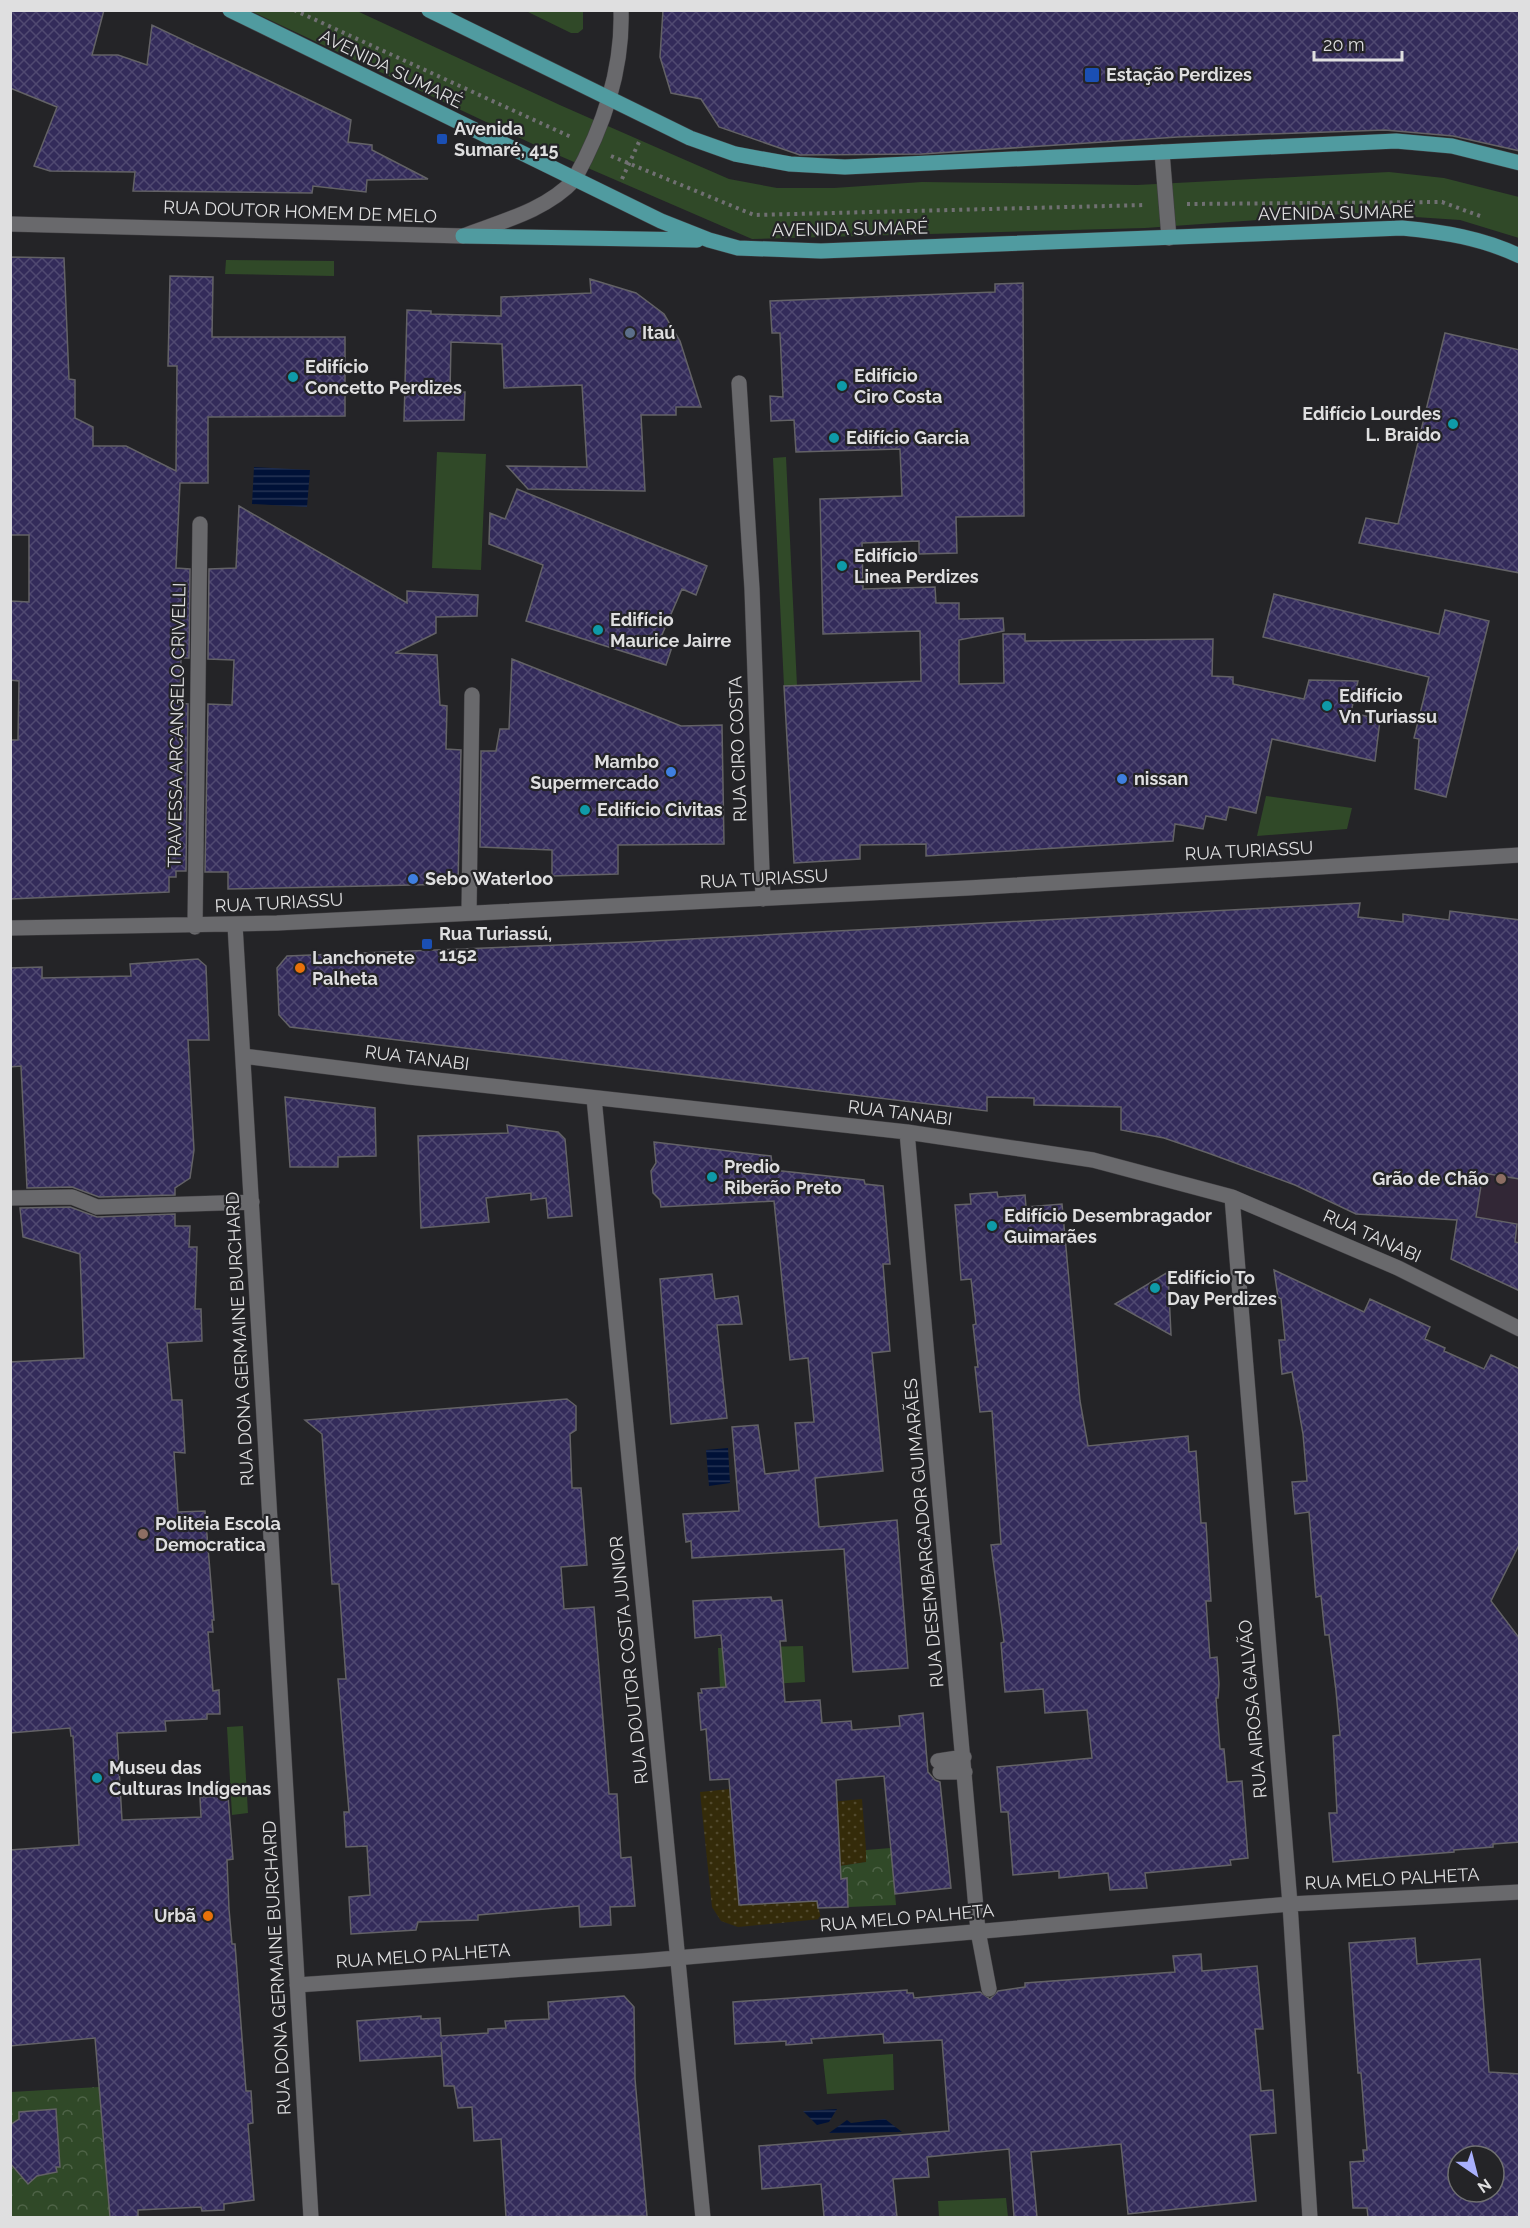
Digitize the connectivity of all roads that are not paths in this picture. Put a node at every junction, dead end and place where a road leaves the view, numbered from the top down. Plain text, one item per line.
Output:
1 (230, 10) edge
2 (429, 10) edge
3 (621, 10) edge
4 (609, 99) junction
5 (1162, 152) junction
6 (1520, 163) edge
7 (574, 180) junction
8 (10, 224) edge
9 (464, 236) junction
10 (1169, 238) junction
11 (709, 240) junction
12 (1520, 256) edge
13 (739, 383) dead end
14 (200, 524) dead end
15 (472, 695) dead end
16 (1520, 855) edge
17 (763, 899) junction
18 (469, 913) junction
19 (235, 925) junction
20 (195, 927) junction
21 (10, 928) edge
22 (243, 1056) junction
23 (594, 1098) junction
24 (907, 1132) junction
25 (1232, 1197) junction
26 (10, 1198) edge
27 (252, 1202) junction
28 (1520, 1329) edge
29 (965, 1765) junction
30 (939, 1767) dead end
31 (1520, 1892) edge
32 (1290, 1904) junction
33 (978, 1931) junction
34 (678, 1958) junction
35 (297, 1985) junction
36 (989, 1989) dead end
37 (311, 2217) edge
38 (703, 2217) edge
39 (1310, 2217) edge

1 - 7 main road, AVENIDA SUMARÉ
2 - 4 main road
3 - 4 street
4 - 5 main road
4 - 7 street
5 - 6 main road
5 - 10 street
7 - 9 street, RUA DOUTOR HOMEM DE MELO
7 - 11 main road, AVENIDA SUMARÉ
8 - 9 street, RUA DOUTOR HOMEM DE MELO
9 - 11 main road
10 - 11 main road, AVENIDA SUMARÉ
10 - 12 main road, AVENIDA SUMARÉ
13 - 17 street, RUA CIRO COSTA
14 - 20 street, TRAVESSA ARCANGELO CRIVELLI
15 - 18 street
16 - 17 street, RUA TURIASSU
17 - 18 street, RUA TURIASSU
18 - 19 street, RUA TURIASSU
19 - 20 street, RUA TURIASSU
19 - 22 street, RUA DONA GERMAINE BURCHARD
20 - 21 street, RUA TURIASSU
22 - 23 street, RUA TANABI
22 - 27 street, RUA DONA GERMAINE BURCHARD
23 - 24 street, RUA TANABI
23 - 34 street, RUA DOUTOR COSTA JUNIOR
24 - 25 street, RUA TANABI
24 - 29 street, RUA DESEMBARGADOR GUIMARÃES
25 - 28 street, RUA TANABI
25 - 32 street, RUA AIROSA GALVÃO
26 - 27 street
27 - 35 street, RUA DONA GERMAINE BURCHARD
29 - 30 street
29 - 33 street, RUA DESEMBARGADOR GUIMARÃES
31 - 32 street, RUA MELO PALHETA
32 - 33 street, RUA MELO PALHETA
32 - 39 street, RUA AIROSA GALVÃO
33 - 34 street, RUA MELO PALHETA
33 - 36 street, RUA DESEMBARGADOR GUIMARÃES
34 - 35 street, RUA MELO PALHETA
34 - 38 street, RUA DOUTOR COSTA JUNIOR
35 - 37 street, RUA DONA GERMAINE BURCHARD

